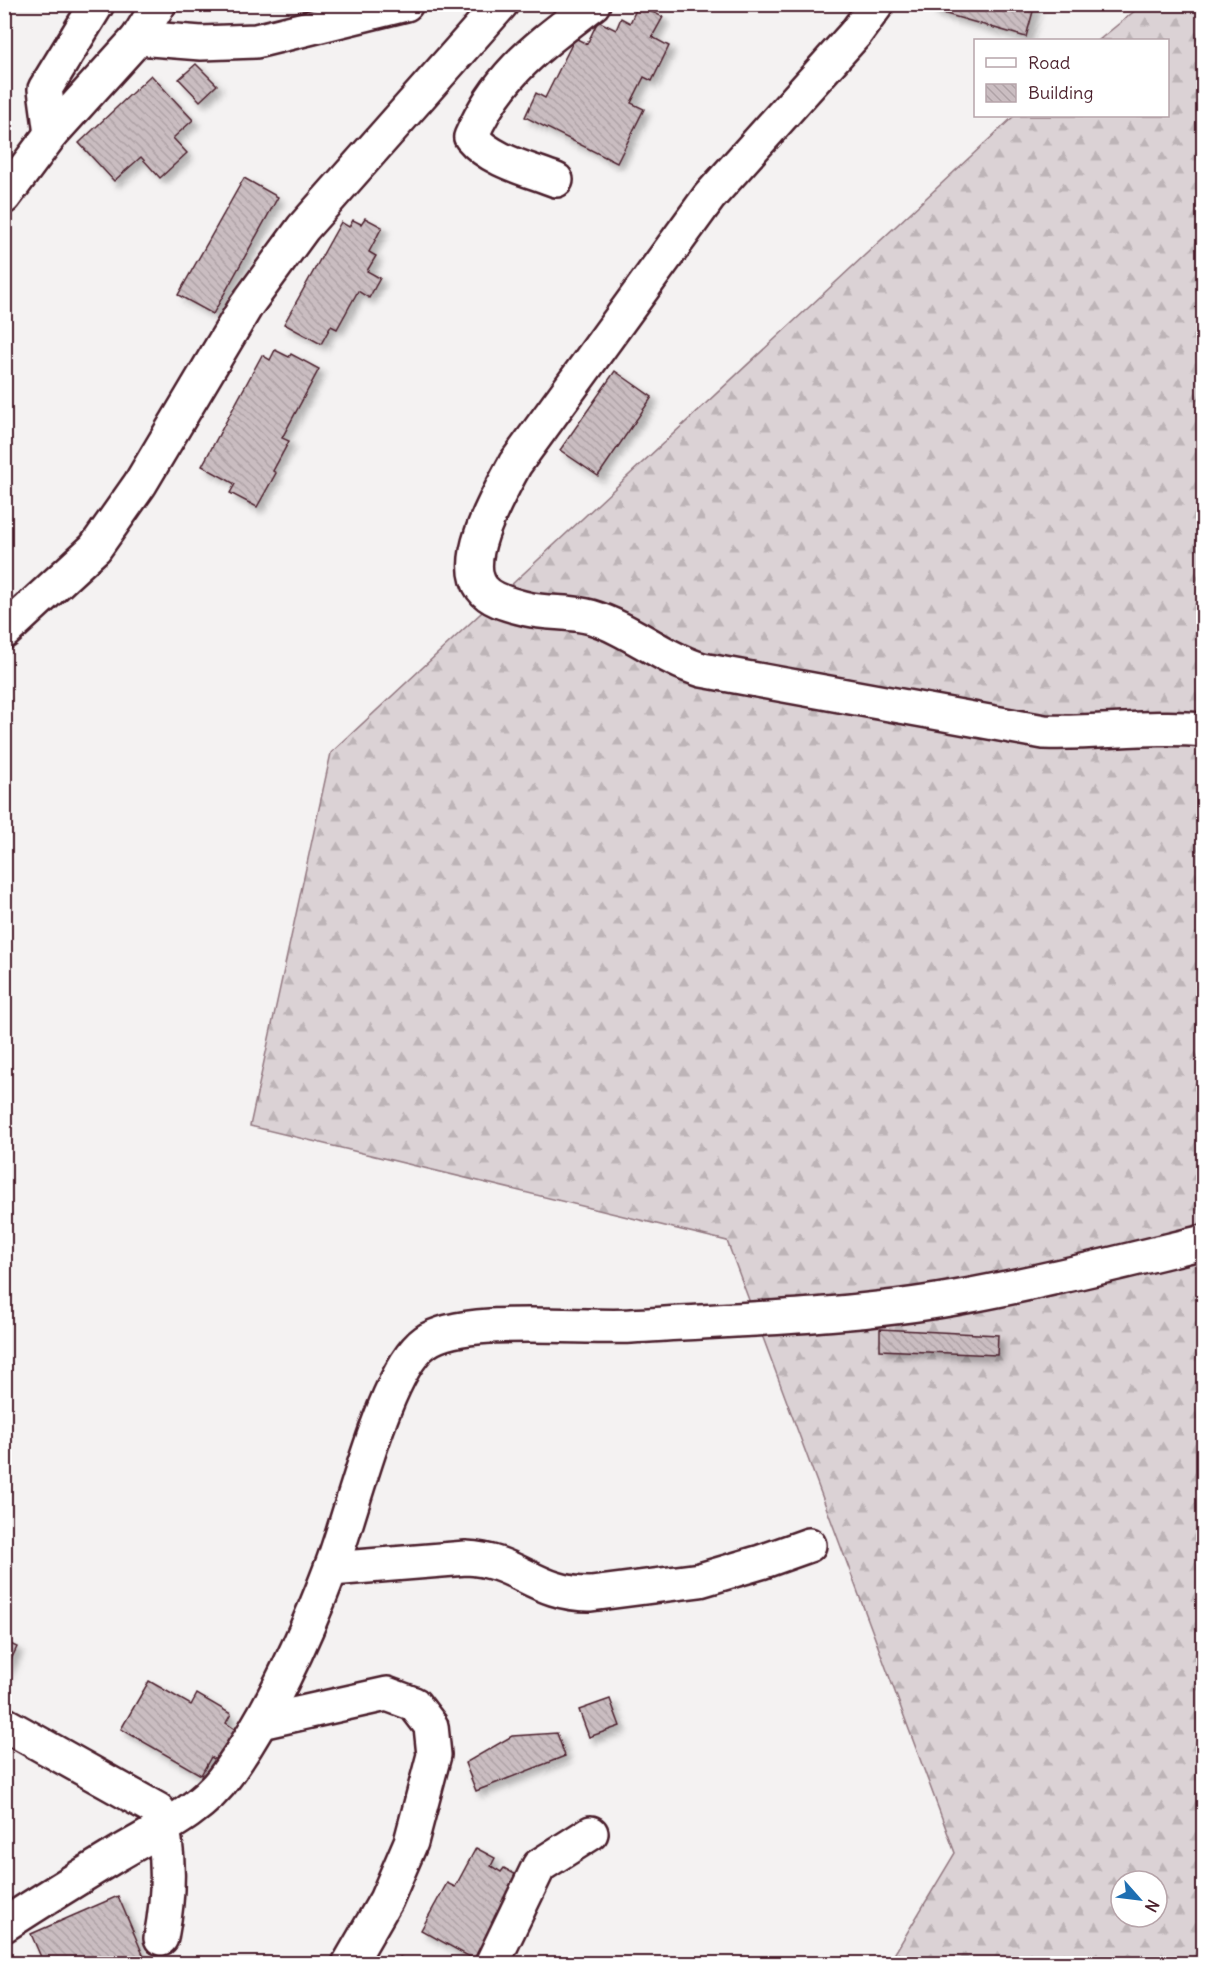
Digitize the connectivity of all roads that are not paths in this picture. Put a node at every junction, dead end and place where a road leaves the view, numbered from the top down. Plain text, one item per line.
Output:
1 (97, 4) edge
2 (159, 4) edge
3 (406, 4) edge
4 (501, 4) edge
5 (592, 4) edge
6 (877, 4) edge
7 (138, 38) junction
8 (51, 134) junction
9 (556, 180) dead end
10 (4, 197) edge
11 (4, 632) edge
12 (1203, 730) edge
13 (1203, 1242) edge
14 (809, 1545) dead end
15 (331, 1569) junction
16 (261, 1722) junction
17 (4, 1724) edge
18 (163, 1827) junction
19 (591, 1833) dead end
20 (4, 1925) edge
21 (161, 1938) dead end
22 (349, 1964) edge
23 (492, 1964) edge

1 - 8 street
2 - 7 street
3 - 7 street
4 - 11 street
5 - 9 street
6 - 12 street
7 - 8 street
8 - 10 street
13 - 15 street
14 - 15 street
15 - 16 street
16 - 18 street
16 - 22 street
17 - 18 street
18 - 20 street
18 - 21 street
19 - 23 street

